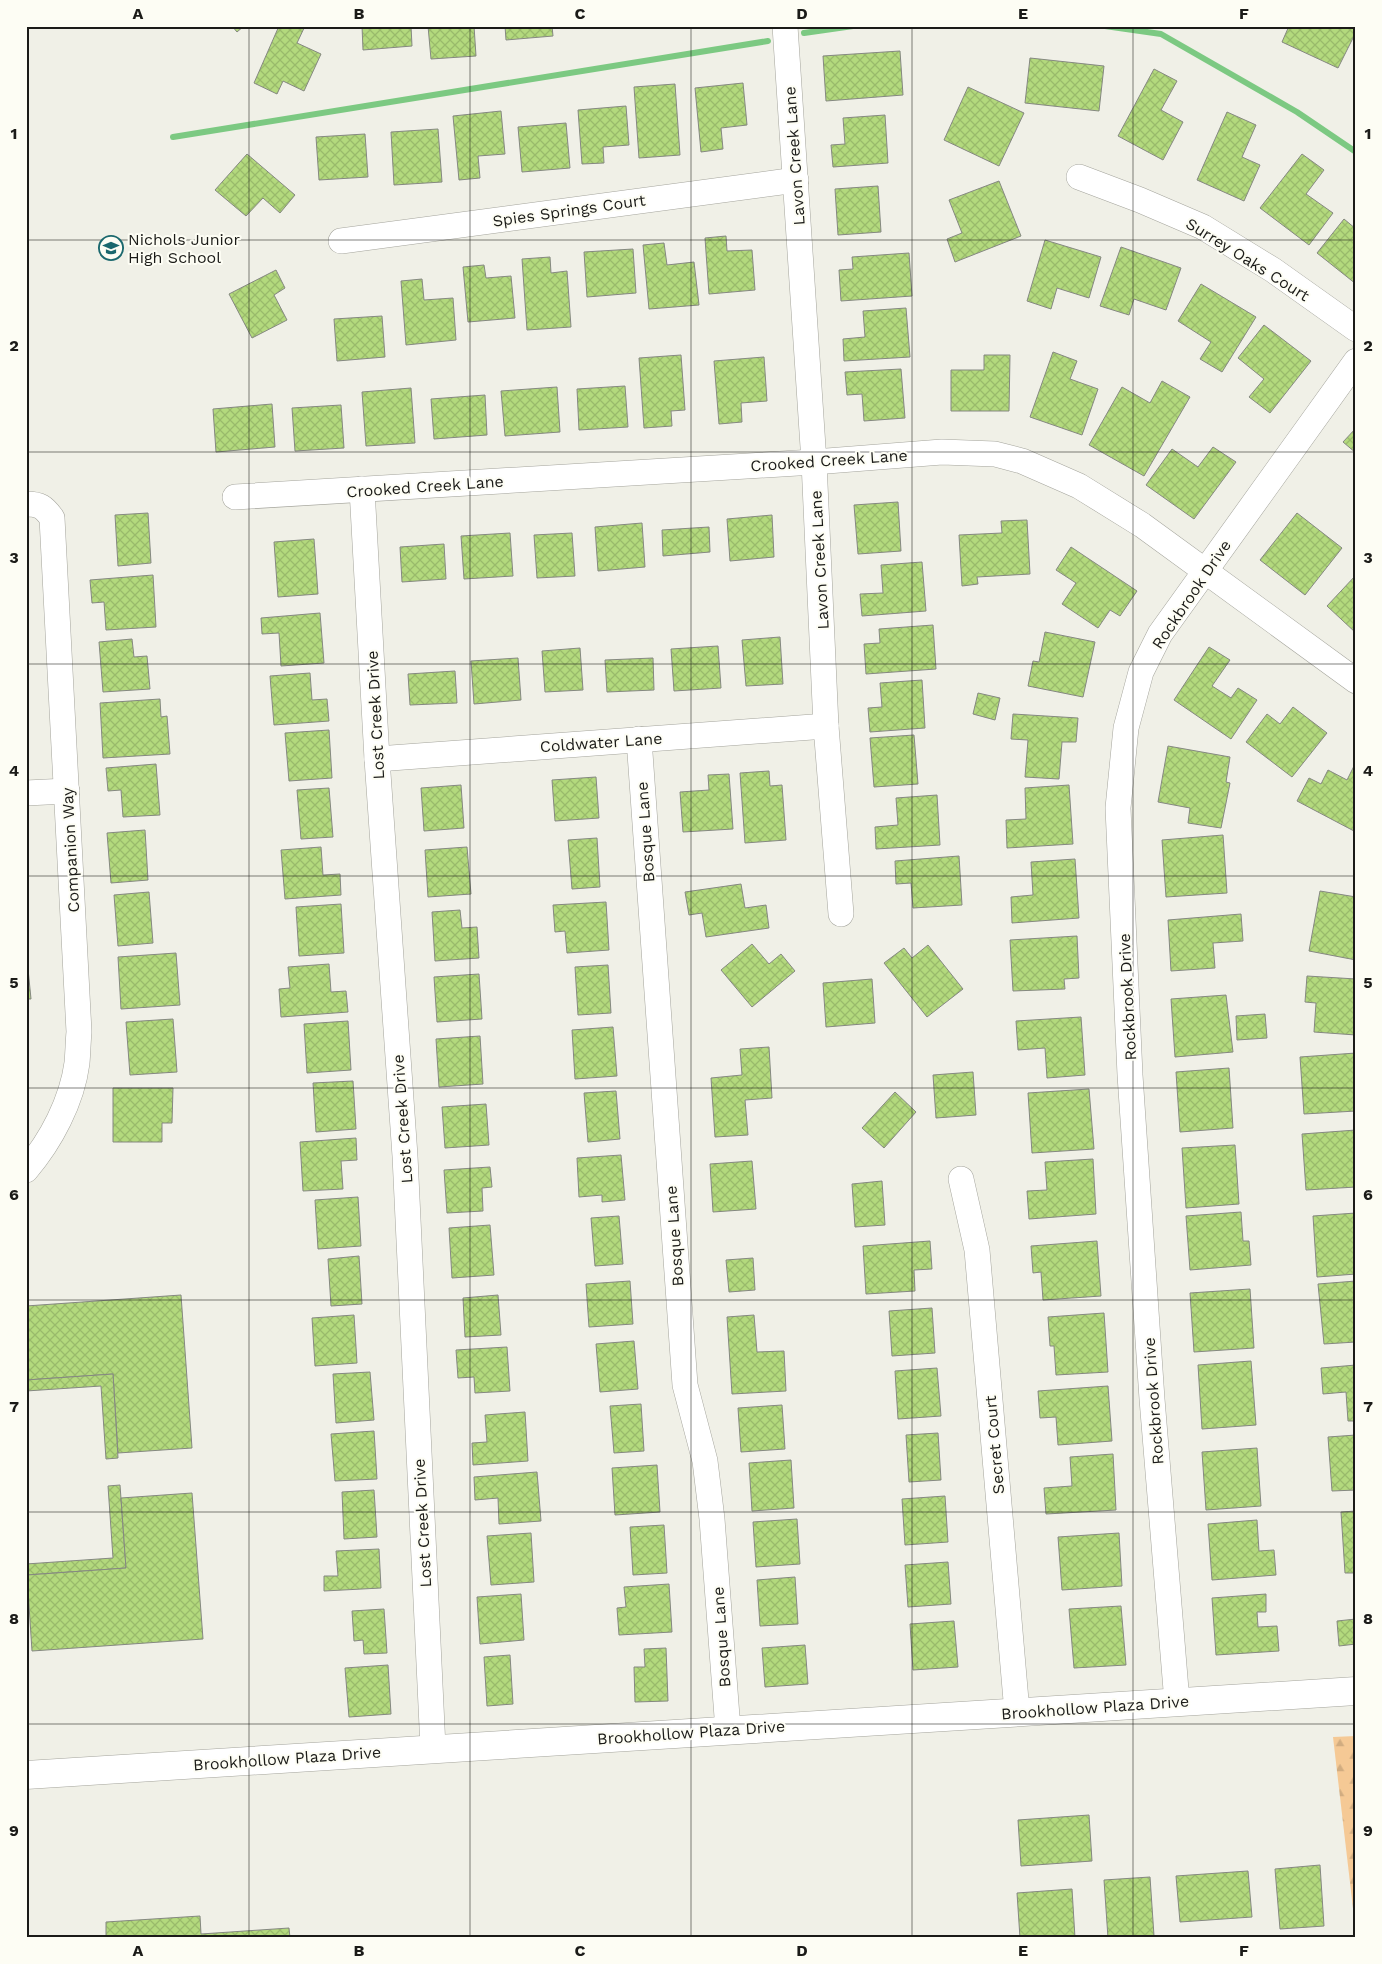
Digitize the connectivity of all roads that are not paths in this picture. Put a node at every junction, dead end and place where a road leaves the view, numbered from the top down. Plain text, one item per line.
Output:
1 (785, 26) edge
2 (1079, 177) dead end
3 (796, 180) junction
4 (341, 241) dead end
5 (1356, 329) edge
6 (1356, 361) edge
7 (814, 462) junction
8 (362, 489) junction
9 (235, 497) dead end
10 (26, 504) edge
11 (1205, 571) junction
12 (1356, 681) edge
13 (826, 726) junction
14 (639, 739) junction
15 (377, 759) junction
16 (67, 790) junction
17 (26, 793) edge
18 (841, 914) dead end
19 (26, 1170) edge
20 (961, 1179) dead end
21 (1356, 1691) edge
22 (1177, 1702) junction
23 (1017, 1712) junction
24 (728, 1730) junction
25 (433, 1748) junction
26 (26, 1775) edge

1 - 3 street, Lavon Creek Lane
2 - 5 street, Surrey Oaks Court
3 - 4 street, Spies Springs Court
3 - 7 street, Lavon Creek Lane
6 - 11 street, Rockbrook Drive
7 - 8 street, Crooked Creek Lane
7 - 11 street, Crooked Creek Lane
7 - 13 street, Lavon Creek Lane
8 - 9 street, Crooked Creek Lane
8 - 15 street, Lost Creek Drive
10 - 16 street, Companion Way
11 - 12 street, Crooked Creek Lane
11 - 22 street, Rockbrook Drive
13 - 14 street, Coldwater Lane
13 - 18 street, Lavon Creek Lane
14 - 15 street, Coldwater Lane
14 - 24 street, Bosque Lane
15 - 25 street, Lost Creek Drive
16 - 17 street
16 - 19 street, Companion Way
20 - 23 street, Secret Court
21 - 22 street, Brookhollow Plaza Drive
22 - 23 street, Brookhollow Plaza Drive
23 - 24 street, Brookhollow Plaza Drive
24 - 25 street, Brookhollow Plaza Drive
25 - 26 street, Brookhollow Plaza Drive

